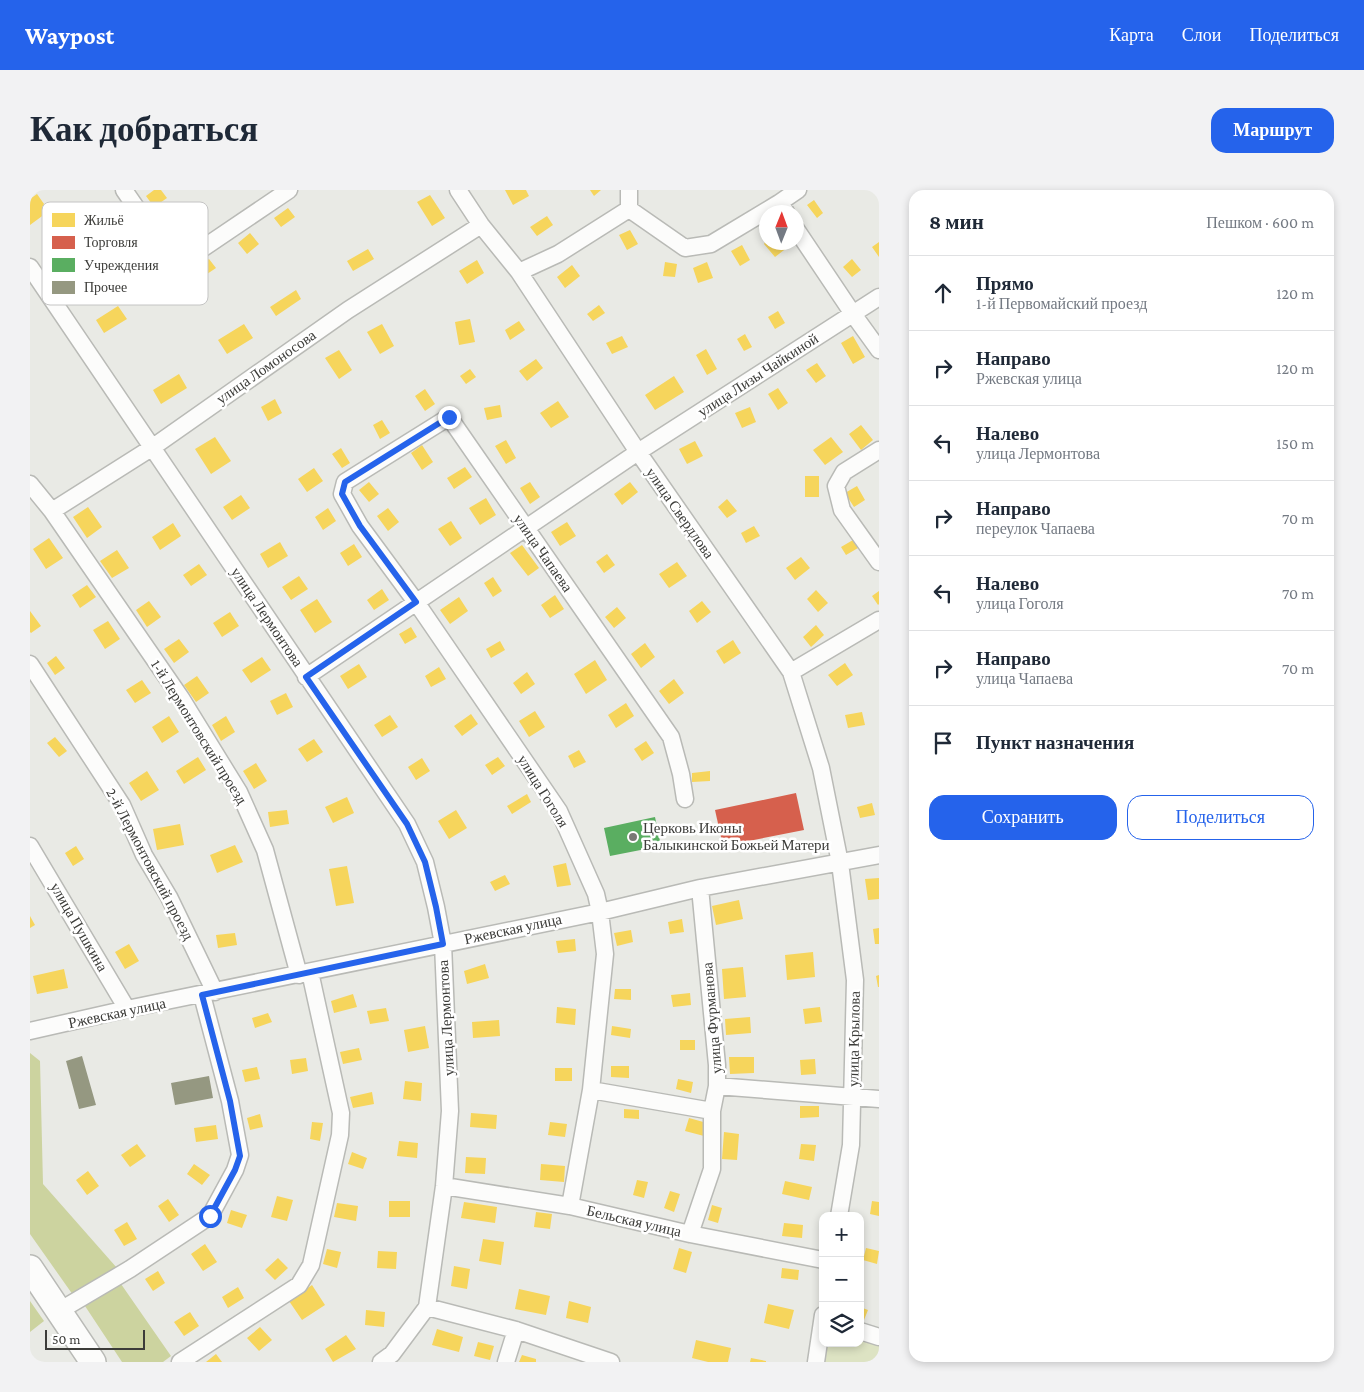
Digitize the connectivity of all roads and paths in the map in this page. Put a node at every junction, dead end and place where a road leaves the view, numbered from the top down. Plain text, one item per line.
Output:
1 (124, 190) edge
2 (288, 190) edge
3 (458, 190) edge
4 (629, 190) edge
5 (798, 190) edge
6 (132, 202) edge
7 (786, 205) edge
8 (629, 209) junction
9 (759, 220) edge
10 (481, 225) junction
11 (804, 241) edge
12 (208, 245) edge
13 (30, 267) edge
14 (520, 272) junction
15 (42, 285) edge
16 (879, 297) edge
17 (56, 305) edge
18 (853, 314) junction
19 (879, 350) edge
20 (153, 447) junction
21 (879, 450) edge
22 (638, 452) junction
23 (345, 482) joint
24 (30, 484) edge
25 (52, 511) junction
26 (526, 529) junction
27 (879, 562) edge
28 (416, 602) junction
29 (879, 620) edge
30 (30, 664) edge
31 (791, 672) junction
32 (306, 677) junction
33 (685, 799) dead end
34 (30, 846) edge
35 (879, 855) edge
36 (840, 863) junction
37 (700, 888) junction
38 (600, 912) junction
39 (443, 944) junction
40 (305, 973) junction
41 (209, 994) junction
42 (127, 1010) junction
43 (30, 1031) edge
44 (717, 1086) junction
45 (591, 1090) junction
46 (852, 1098) junction
47 (879, 1100) edge
48 (712, 1111) junction
49 (444, 1186) junction
50 (570, 1206) junction
51 (840, 1212) edge
52 (690, 1234) junction
53 (819, 1259) edge
54 (30, 1268) edge
55 (427, 1307) junction
56 (59, 1311) junction
57 (516, 1330) junction
58 (864, 1332) edge
59 (879, 1337) edge
60 (819, 1341) edge
61 (93, 1362) edge
62 (180, 1362) edge
63 (381, 1362) edge
64 (506, 1362) edge
65 (608, 1362) edge
66 (816, 1362) edge

1 - 6 street
2 - 12 street
3 - 10 street, улица Свердлова
4 - 8 street
5 - 7 street
8 - 9 street
8 - 14 street
10 - 14 street, улица Свердлова
10 - 20 street, улица Ломоносова
11 - 18 street
13 - 15 street, улица Лермонтова
14 - 22 street, улица Свердлова
16 - 18 street, улица Лизы Чайкиной
17 - 20 street, улица Лермонтова
18 - 19 street
18 - 22 street, улица Лизы Чайкиной
20 - 25 street, улица Ломоносова
20 - 32 street, улица Лермонтова
21 - 27 street
22 - 26 street, улица Лизы Чайкиной
22 - 31 street, улица Свердлова
23 - 26 street, улица Чапаева
23 - 28 street, улица Гоголя
24 - 25 street, 1-й Лермонтовский проезд
25 - 40 street, 1-й Лермонтовский проезд
26 - 28 street, улица Лизы Чайкиной
26 - 33 street, улица Чапаева
28 - 32 street, улица Лизы Чайкиной
28 - 38 street, улица Гоголя
29 - 31 street
30 - 41 street, 2-й Лермонтовский проезд
31 - 36 street, улица Свердлова
32 - 39 street, улица Лермонтова
34 - 42 street, улица Пушкина
35 - 36 street, Ржевская улица
36 - 37 street, Ржевская улица
36 - 46 street, улица Крылова
37 - 38 street, Ржевская улица
37 - 44 street, улица Фурманова
38 - 39 street, Ржевская улица
38 - 45 street, улица Гоголя
39 - 40 street, Ржевская улица
39 - 49 street, улица Лермонтова
40 - 41 street, Ржевская улица
40 - 62 street, 1-й Лермонтовский проезд
41 - 42 street, Ржевская улица
41 - 56 street, 2-й Лермонтовский проезд
42 - 43 street, Ржевская улица
44 - 46 street
44 - 48 street, улица Фурманова
45 - 48 street
45 - 50 street, улица Гоголя
46 - 47 street
46 - 51 street, улица Крылова
48 - 52 street, улица Фурманова
49 - 50 street, Бельская улица
49 - 55 street, улица Лермонтова
50 - 52 street, Бельская улица
52 - 53 street, Бельская улица
54 - 56 main road
55 - 57 street
55 - 63 street, улица Лермонтова
56 - 61 main road
57 - 64 street
57 - 65 street
58 - 59 street
60 - 66 street

